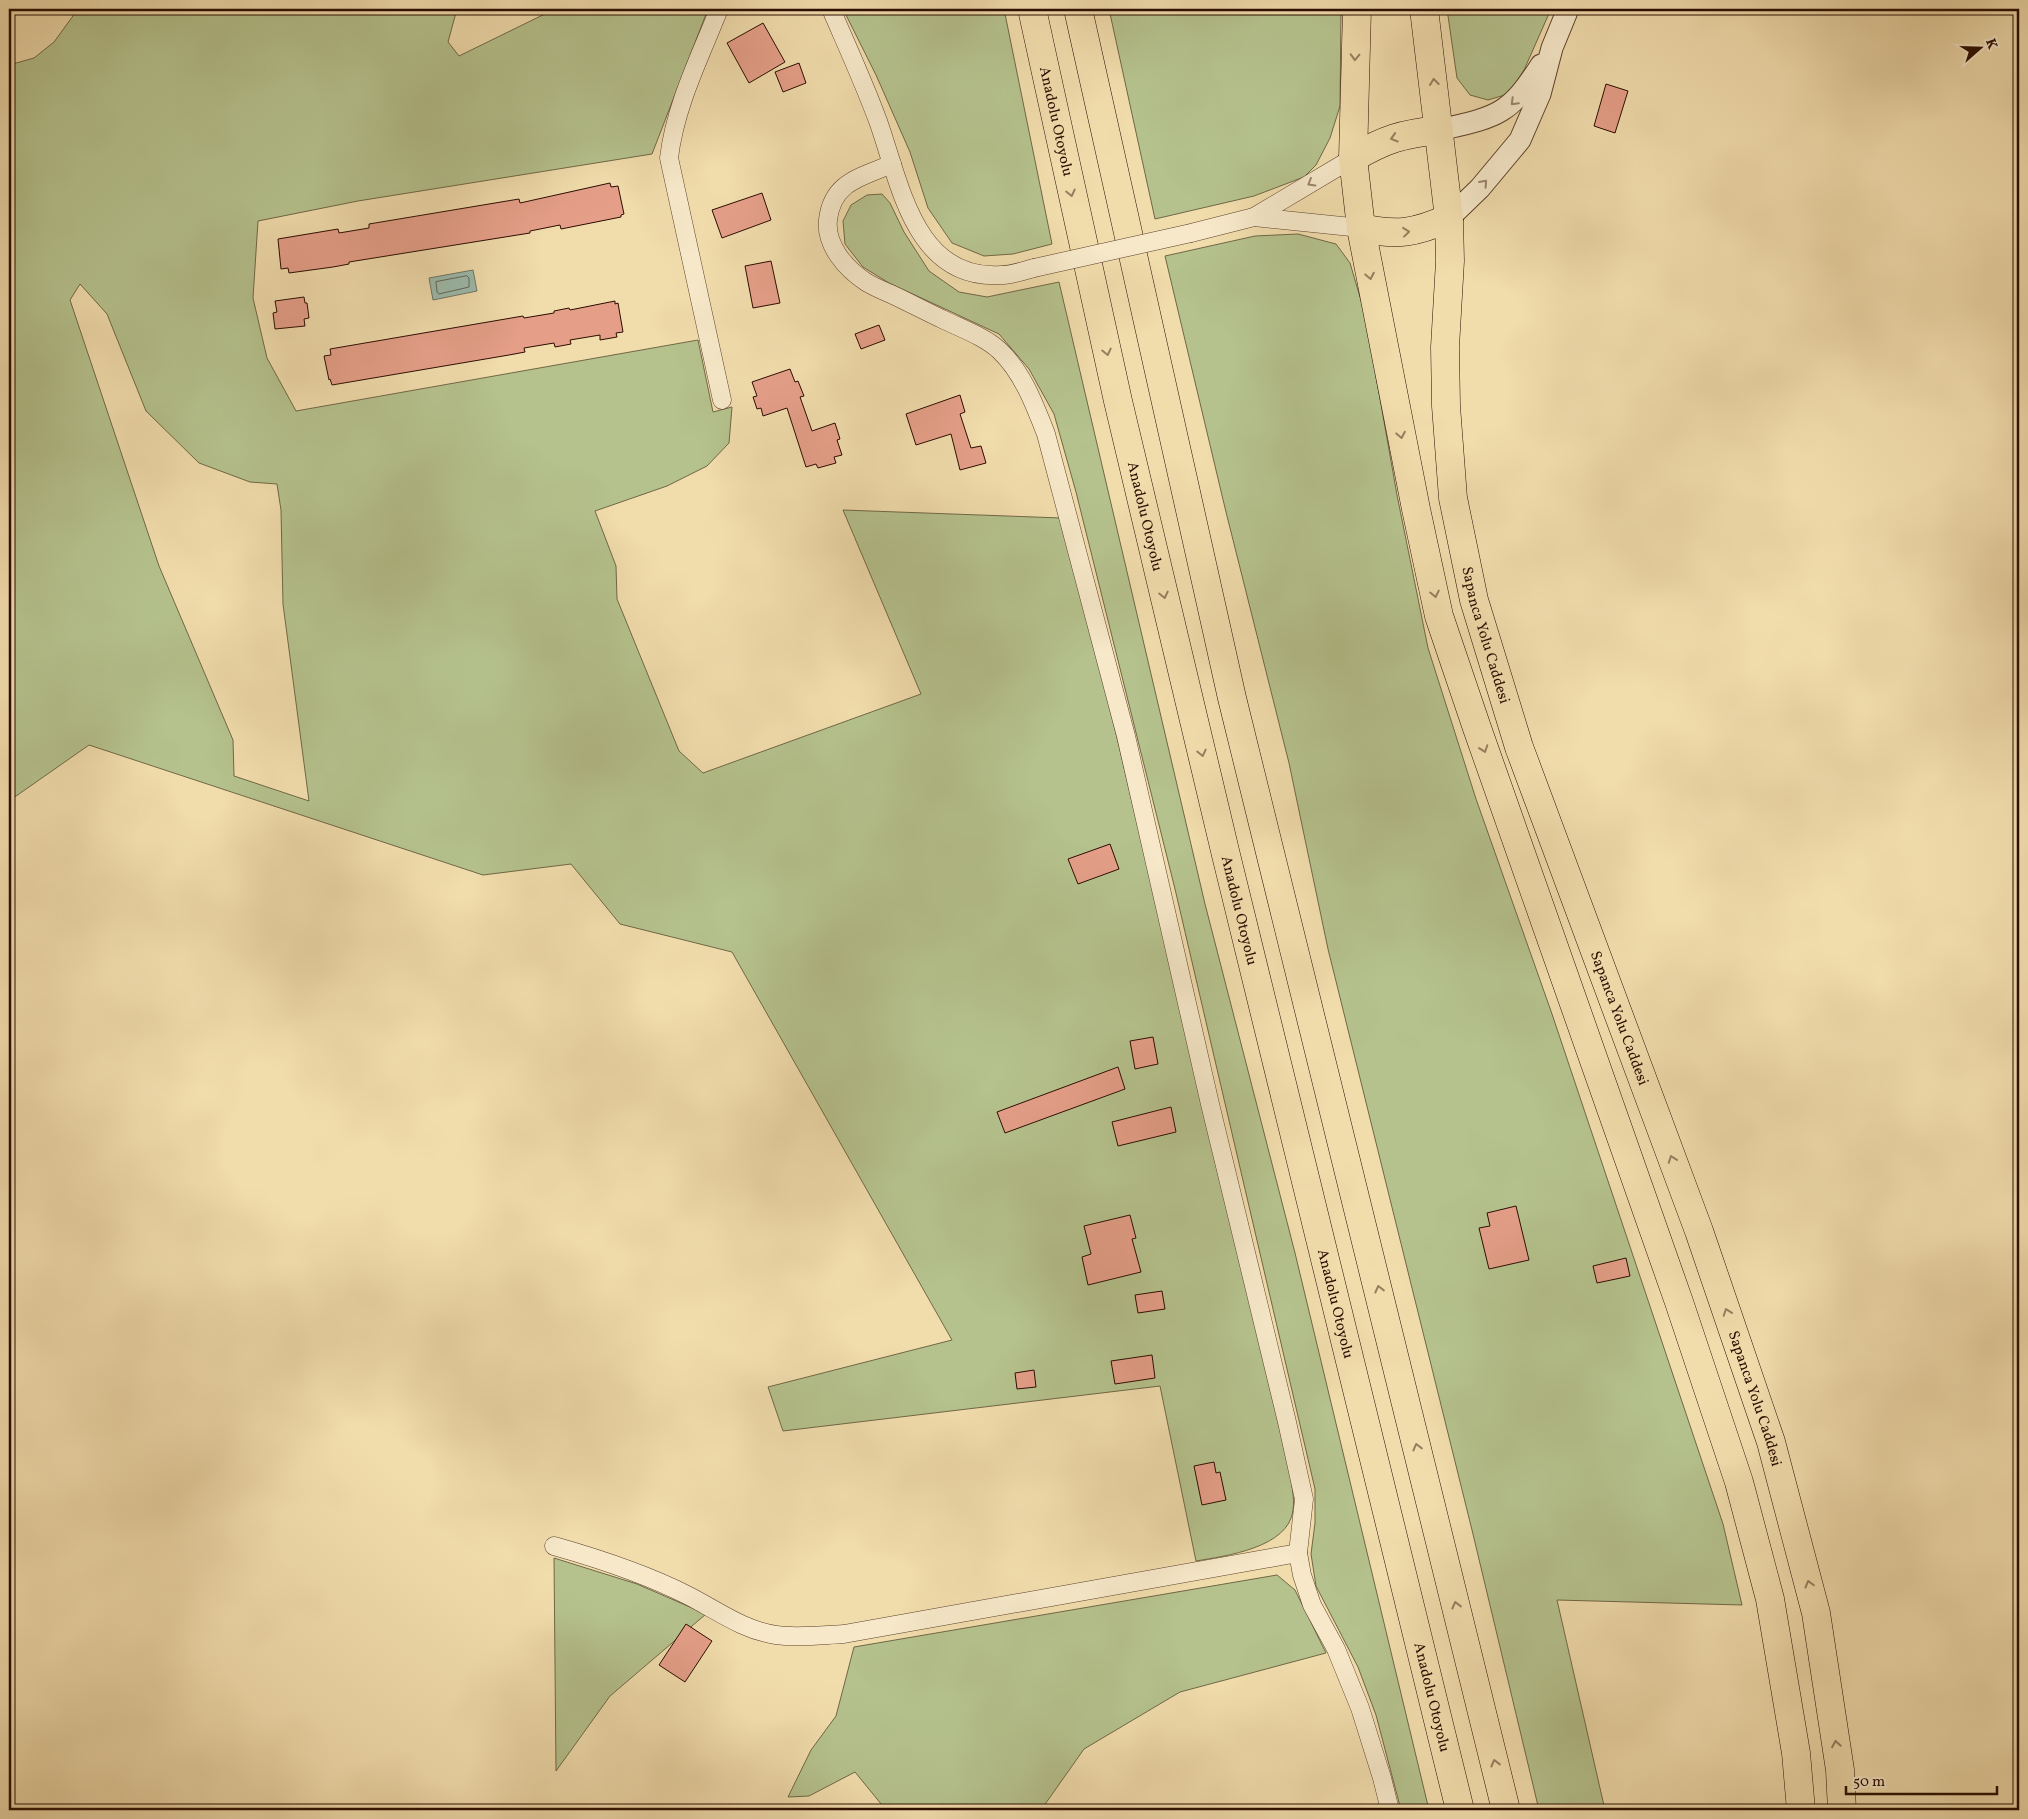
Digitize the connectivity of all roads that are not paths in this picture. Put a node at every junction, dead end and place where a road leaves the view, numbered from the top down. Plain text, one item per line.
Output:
1 (719, 9) edge
2 (831, 9) edge
3 (1032, 9) edge
4 (1078, 9) edge
5 (1357, 9) edge
6 (1424, 9) edge
7 (1568, 9) edge
8 (1552, 48) junction
9 (1439, 130) junction
10 (1353, 158) junction
11 (892, 164) junction
12 (1254, 216) junction
13 (1449, 218) junction
14 (1361, 228) junction
15 (722, 400) dead end
16 (554, 1546) dead end
17 (1298, 1553) junction
18 (1390, 1810) edge
19 (1460, 1810) edge
20 (1506, 1810) edge
21 (1801, 1810) edge
22 (1842, 1810) edge

1 - 15 street
2 - 11 street
3 -> 19 highway, Anadolu Otoyolu
20 -> 4 highway
5 -> 10 highway
9 -> 6 highway
7 - 8 street
8 -> 9 street
13 -> 8 street
9 -> 10 highway
9 - 13 highway, Sapanca Yolu Caddesi
10 -> 12 street
10 - 14 highway
11 - 12 street, bridge
11 - 17 street
12 - 14 street
14 -> 13 highway
22 -> 13 highway, Sapanca Yolu Caddesi
14 -> 21 highway
16 - 17 street
17 - 18 street

